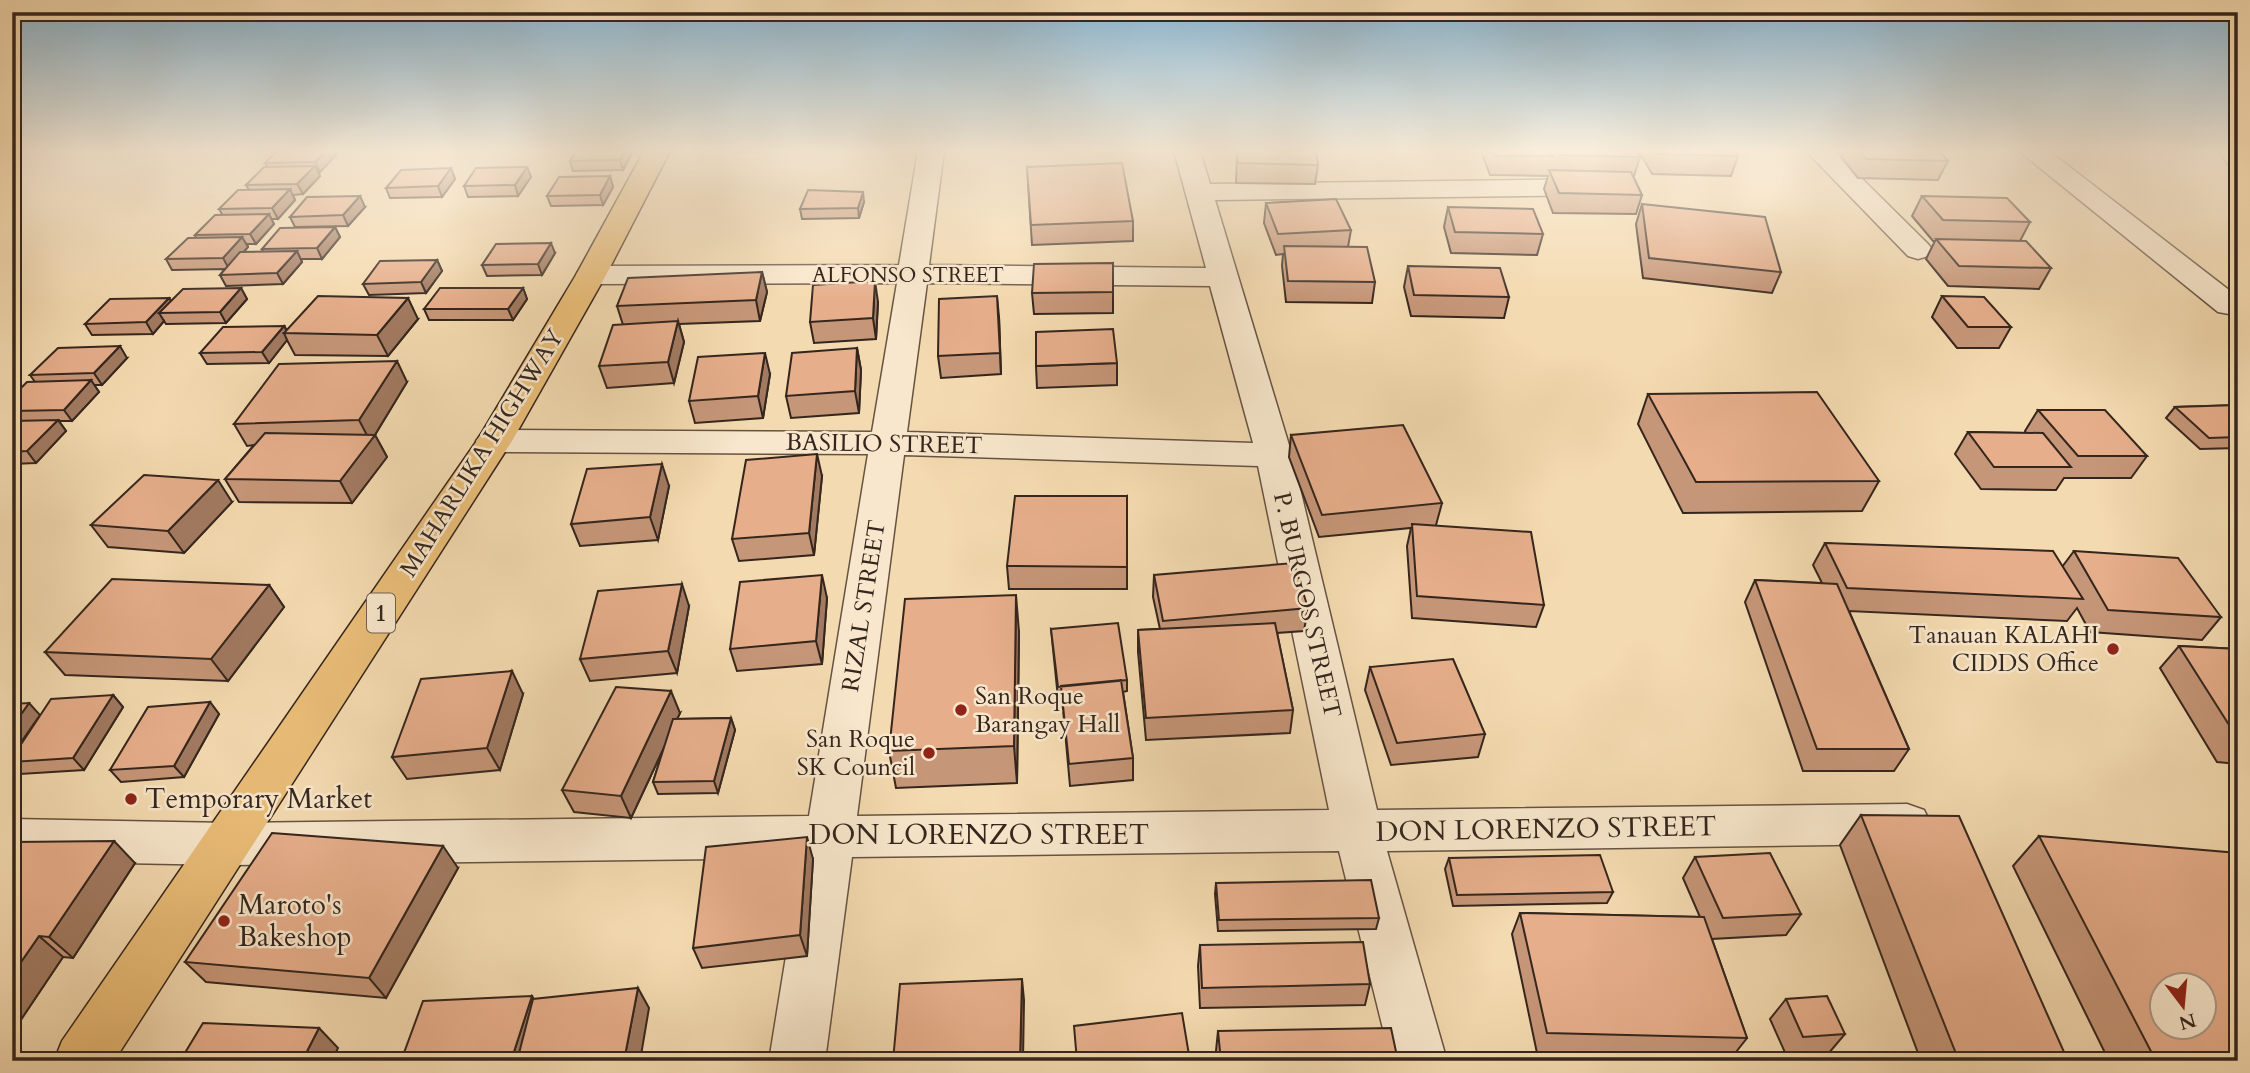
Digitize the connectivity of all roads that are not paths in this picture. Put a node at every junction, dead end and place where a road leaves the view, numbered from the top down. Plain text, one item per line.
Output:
1 (630, 201) edge
2 (924, 201) edge
3 (1202, 201) edge
4 (1870, 201) edge
5 (2096, 201) edge
6 (1919, 250) dead end
7 (913, 274) junction
8 (591, 275) junction
9 (1224, 277) junction
10 (2233, 293) edge
11 (494, 441) junction
12 (889, 443) junction
13 (1274, 455) junction
14 (1946, 823) edge
15 (1358, 832) junction
16 (829, 835) junction
17 (12, 840) edge
18 (228, 844) junction
19 (82, 1061) edge
20 (797, 1061) edge
21 (1419, 1061) edge

1 - 8 highway, MAHARLIKA HIGHWAY / 1
2 - 7 street, RIZAL STREET
3 - 9 street, P. BURGOS STREET
4 - 6 street
5 - 10 street
7 - 8 street, ALFONSO STREET
7 - 9 street, ALFONSO STREET
7 - 12 street, RIZAL STREET
8 - 11 highway, MAHARLIKA HIGHWAY / 1
9 - 13 street, P. BURGOS STREET
11 - 12 street, BASILIO STREET
11 - 18 highway, MAHARLIKA HIGHWAY / 1
12 - 13 street, BASILIO STREET
12 - 16 street, RIZAL STREET
13 - 15 street, P. BURGOS STREET
14 - 15 street, DON LORENZO STREET
15 - 16 street, DON LORENZO STREET
15 - 21 street, P. BURGOS STREET
16 - 18 street, DON LORENZO STREET
16 - 20 street, RIZAL STREET
17 - 18 street, DON LORENZO STREET
18 - 19 highway, MAHARLIKA HIGHWAY / 1

